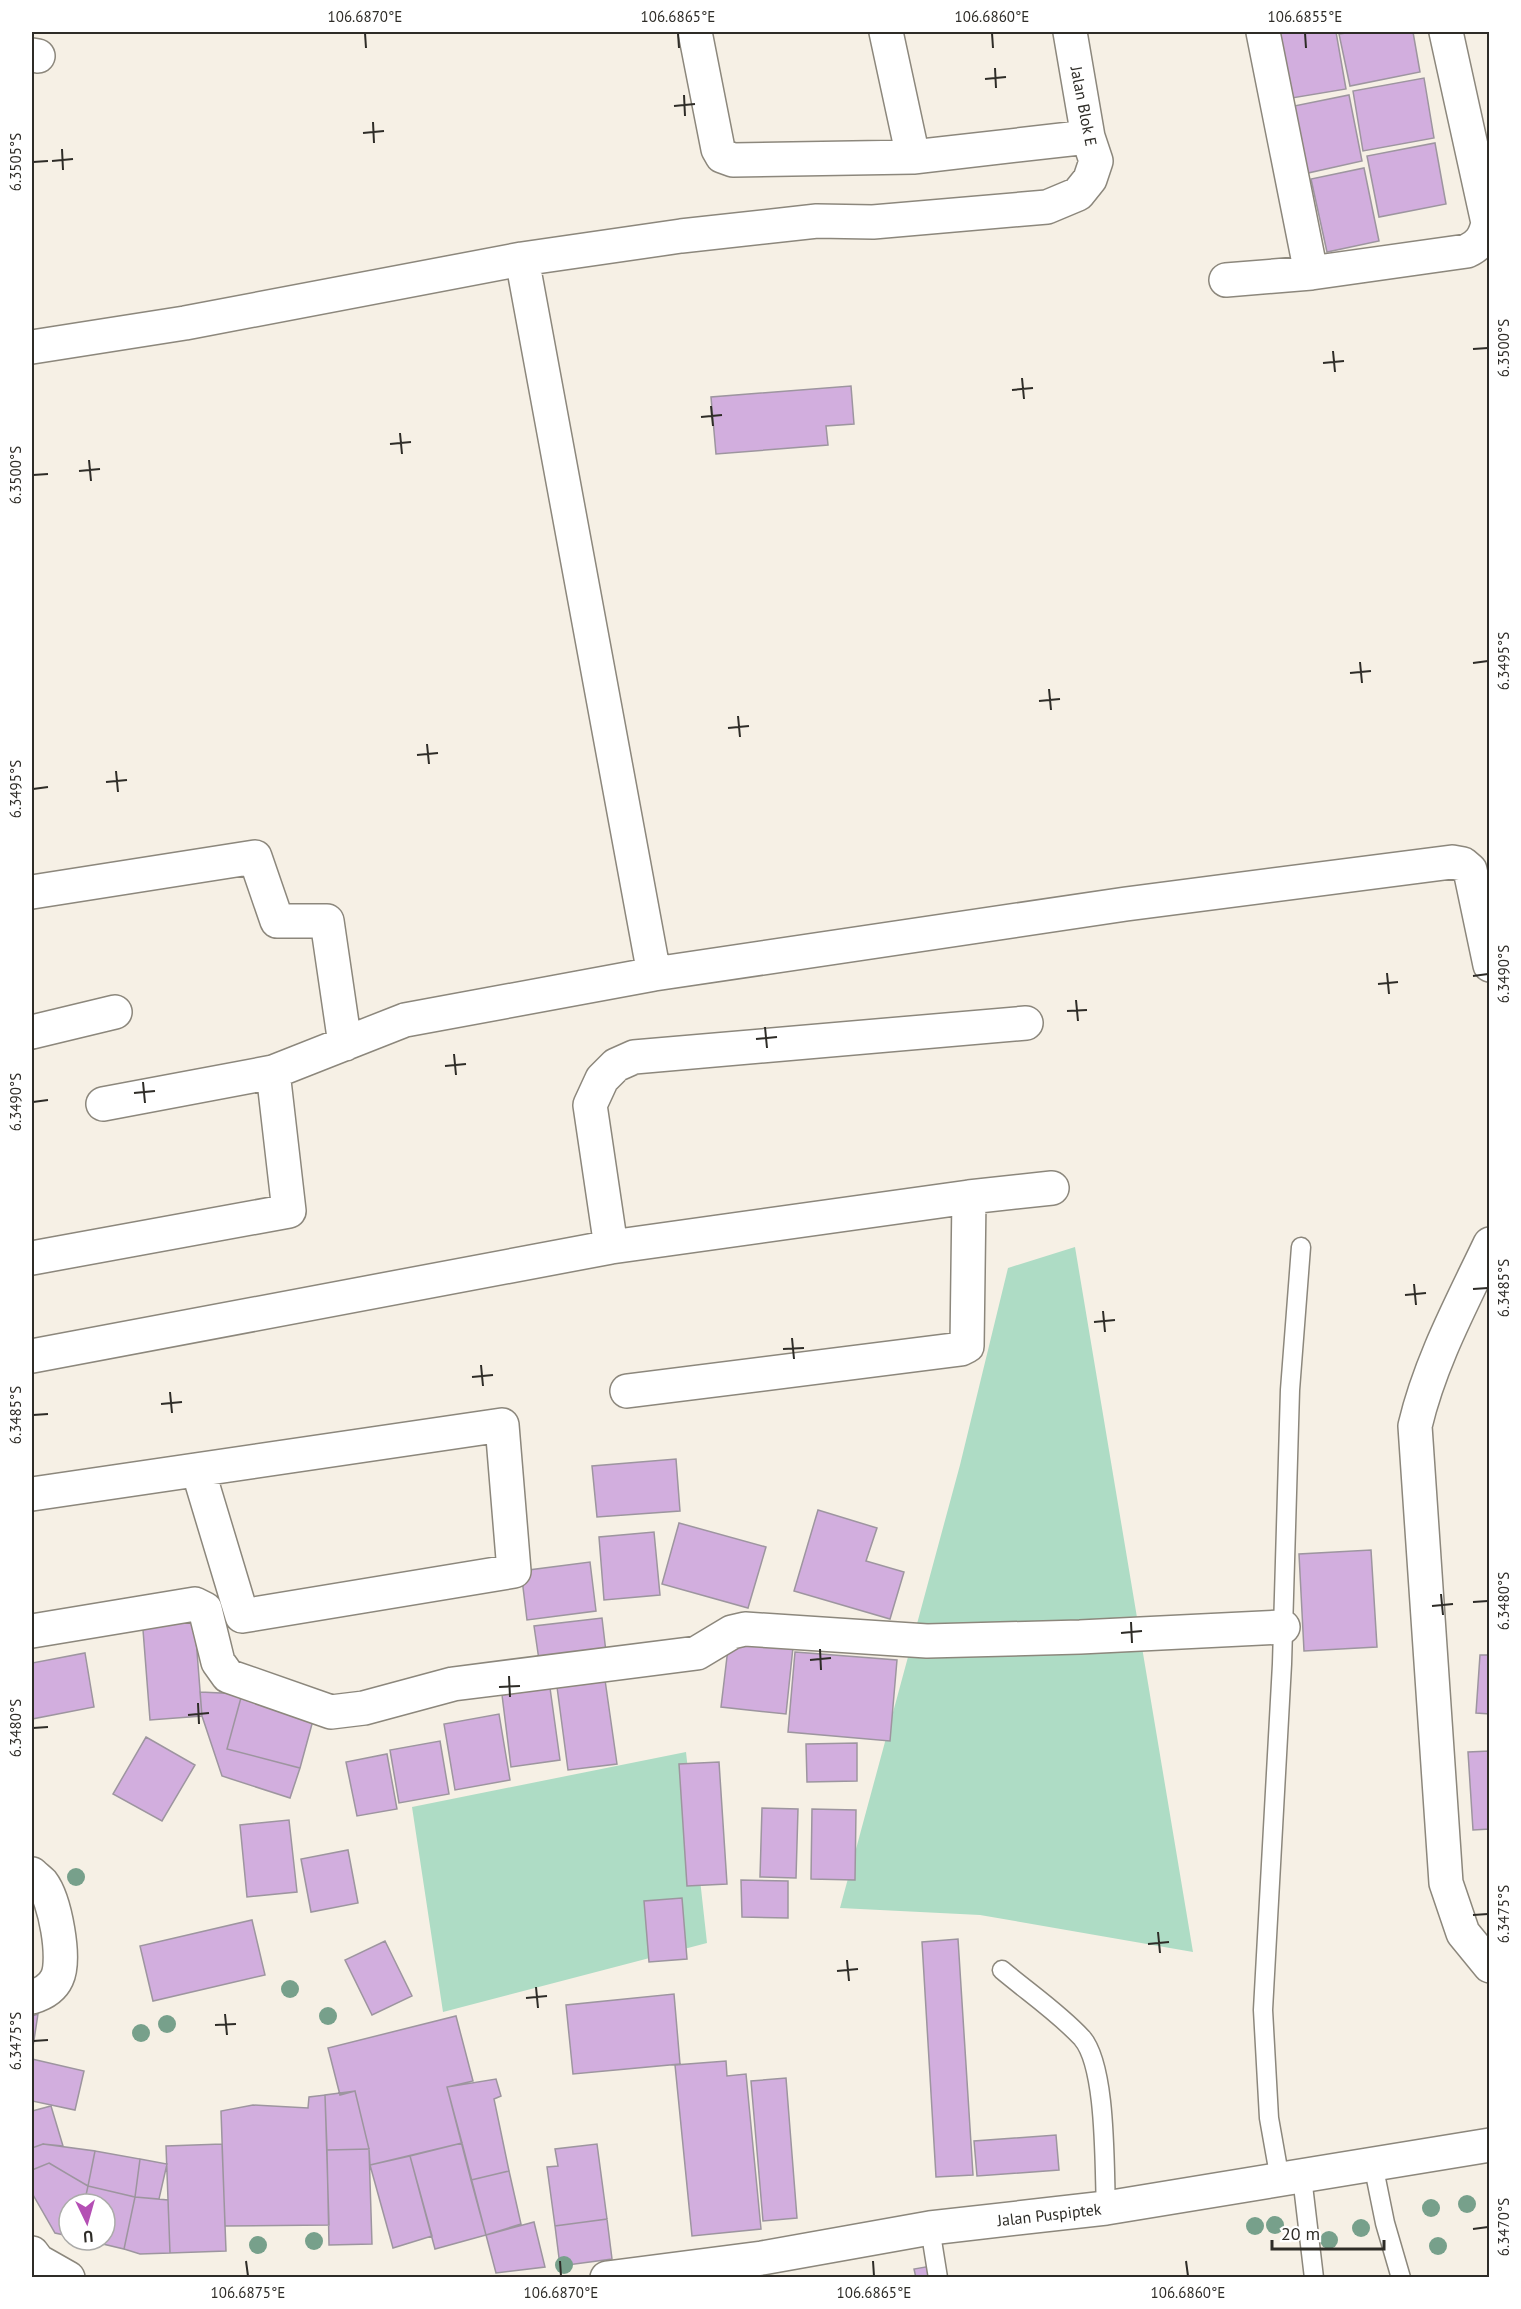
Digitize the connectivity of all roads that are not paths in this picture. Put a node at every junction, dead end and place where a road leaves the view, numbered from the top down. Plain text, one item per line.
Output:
1 (695, 32) edge
2 (886, 32) edge
3 (1070, 32) edge
4 (1263, 32) edge
5 (1446, 32) edge
6 (1088, 137) junction
7 (913, 157) junction
8 (522, 259) junction
9 (1311, 273) junction
10 (1226, 280) dead end
11 (32, 347) edge
12 (32, 892) edge
13 (1490, 965) edge
14 (654, 974) junction
15 (115, 1012) dead end
16 (1026, 1023) dead end
17 (32, 1032) edge
18 (345, 1044) junction
19 (273, 1072) junction
20 (103, 1104) dead end
21 (1052, 1188) dead end
22 (969, 1197) junction
23 (1490, 1244) edge
24 (611, 1247) junction
25 (1301, 1247) dead end
26 (32, 1258) edge
27 (32, 1356) edge
28 (627, 1390) dead end
29 (198, 1470) junction
30 (32, 1494) edge
31 (1283, 1627) junction
32 (32, 1631) edge
33 (32, 1874) edge
34 (1490, 1966) edge
35 (1002, 1970) dead end
36 (32, 1997) edge
37 (1490, 2145) edge
38 (1373, 2164) junction
39 (1291, 2178) junction
40 (1106, 2208) junction
41 (930, 2228) junction
42 (32, 2253) edge
43 (762, 2258) junction
44 (68, 2277) edge
45 (607, 2277) edge
46 (686, 2277) edge
47 (938, 2277) edge
48 (1314, 2277) edge
49 (1401, 2277) edge

1 - 7 street
2 - 7 street
3 - 6 street, Jalan Blok E
4 - 9 street
5 - 9 street
6 - 7 street
6 - 8 street, Jalan Blok E
8 - 11 street
8 - 14 street
9 - 10 street
12 - 18 street
13 - 14 street
14 - 18 street
15 - 17 street
16 - 24 street
18 - 19 street
19 - 20 street
19 - 26 street
21 - 22 street
22 - 24 street
22 - 28 street
23 - 34 street
24 - 27 street
25 - 31 lane
29 - 29 street
29 - 30 street
31 - 32 street
31 - 39 lane
33 - 36 street
35 - 40 lane
37 - 38 street, Jalan Puspiptek
38 - 39 street, Jalan Puspiptek
38 - 49 lane
39 - 40 street, Jalan Puspiptek
39 - 48 lane
40 - 41 street, Jalan Puspiptek
41 - 43 street, Jalan Puspiptek
41 - 47 lane
42 - 44 street
43 - 45 street, Jalan Puspiptek
43 - 46 street

